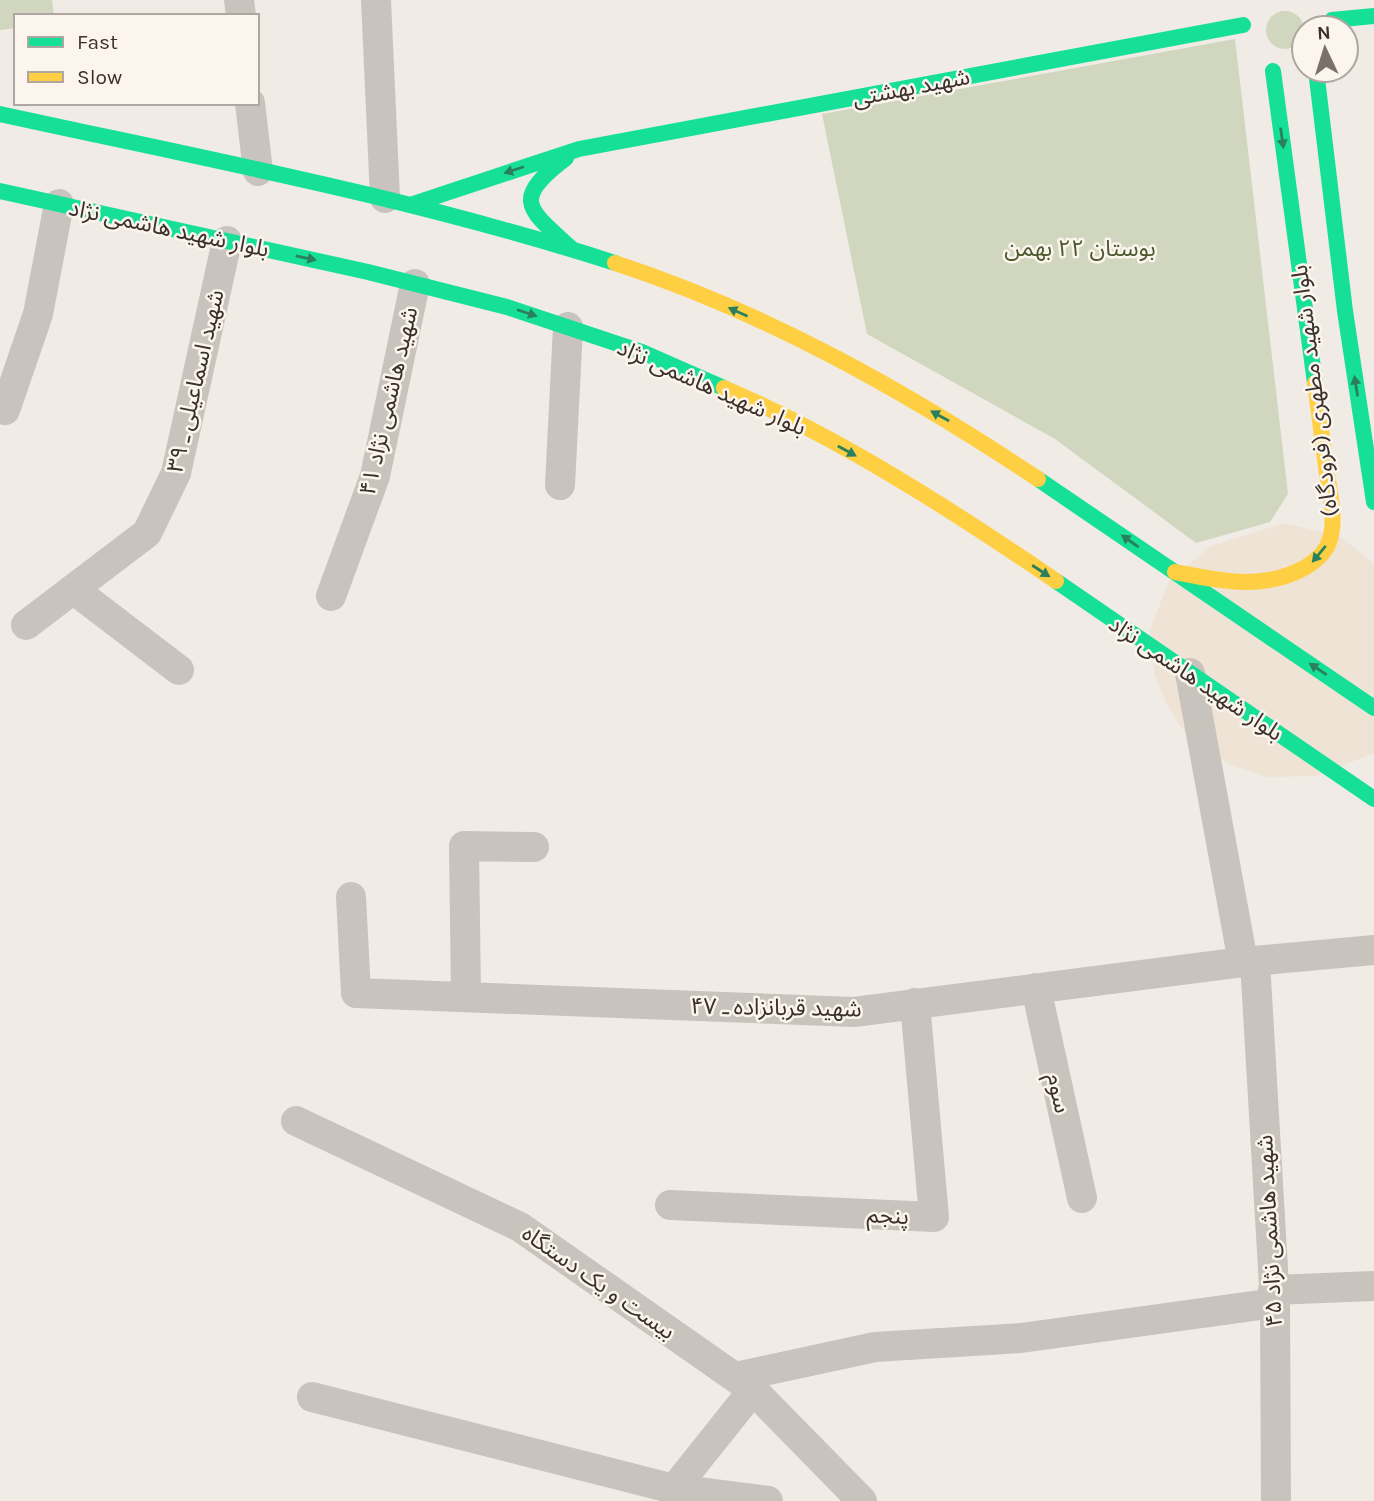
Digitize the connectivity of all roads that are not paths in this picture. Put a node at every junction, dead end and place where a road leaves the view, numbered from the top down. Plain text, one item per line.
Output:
1 (376, 0) edge
2 (1249, 6) dead end
3 (1292, 84) edge
4 (1294, 84) edge
5 (250, 105) edge
6 (0, 114) edge
7 (579, 149) junction
8 (258, 171) junction
9 (0, 191) edge
10 (398, 202) junction
11 (59, 204) junction
12 (227, 241) junction
13 (572, 249) junction
14 (415, 284) junction
15 (568, 327) junction
16 (5, 410) dead end
17 (560, 485) dead end
18 (1374, 502) edge
19 (1175, 572) junction
20 (73, 589) junction
21 (331, 596) dead end
22 (26, 625) dead end
23 (178, 670) dead end
24 (1191, 673) junction
25 (1374, 708) edge
26 (1374, 799) edge
27 (534, 847) dead end
28 (351, 897) dead end
29 (1374, 950) edge
30 (1249, 962) junction
31 (1035, 988) junction
32 (466, 997) junction
33 (915, 1003) junction
34 (296, 1121) dead end
35 (1082, 1198) dead end
36 (670, 1205) dead end
37 (1374, 1286) edge
38 (1274, 1296) junction
39 (745, 1384) junction
40 (312, 1397) dead end
41 (674, 1489) junction
42 (768, 1501) edge
43 (862, 1501) edge
44 (1276, 1501) edge

1 - 10 street
2 - 7 main road, شهید بهشتی
3 -> 19 main road, بلوار شهید مطهری (فرودگاه)
18 -> 4 main road, بلوار شهید مطهری (فرودگاه)
5 - 8 street
6 - 8 main road
7 -> 10 main road, شهید بهشتی
7 - 13 main road
8 - 10 main road
9 - 11 main road, بلوار شهید هاشمی نژاد
10 - 13 main road
11 - 12 main road, بلوار شهید هاشمی نژاد
11 - 16 street
12 -> 14 main road, بلوار شهید هاشمی نژاد
12 - 20 street, شهید اسماعیلی ـ ۳۹
19 -> 13 main road
14 -> 15 main road, بلوار شهید هاشمی نژاد
14 - 21 street, شهید هاشمی نژاد ۴۱
15 - 17 street
15 -> 24 main road, بلوار شهید هاشمی نژاد
25 -> 19 main road
20 - 22 street, شهید اسماعیلی ـ ۳۹
20 - 23 street
24 - 26 main road, بلوار شهید هاشمی نژاد
24 - 30 street, شهید هاشمی نژاد ۴۵
27 - 32 street
28 - 32 street, شهید قربانزاده ـ ۴۷
29 - 30 street, شهید قربانزاده ـ ۴۷
30 - 31 street, شهید قربانزاده ـ ۴۷
30 - 38 street, شهید هاشمی نژاد ۴۵
31 - 33 street, شهید قربانزاده ـ ۴۷
31 - 35 street, سوم
32 - 33 street, شهید قربانزاده ـ ۴۷
33 - 36 street, پنجم
34 - 39 street, بیست و یک دستگاه
37 - 38 street
38 - 39 street
38 - 44 street, شهید هاشمی نژاد ۴۵
39 - 41 street
39 - 43 street, بیست و یک دستگاه
40 - 41 street
41 - 42 street

